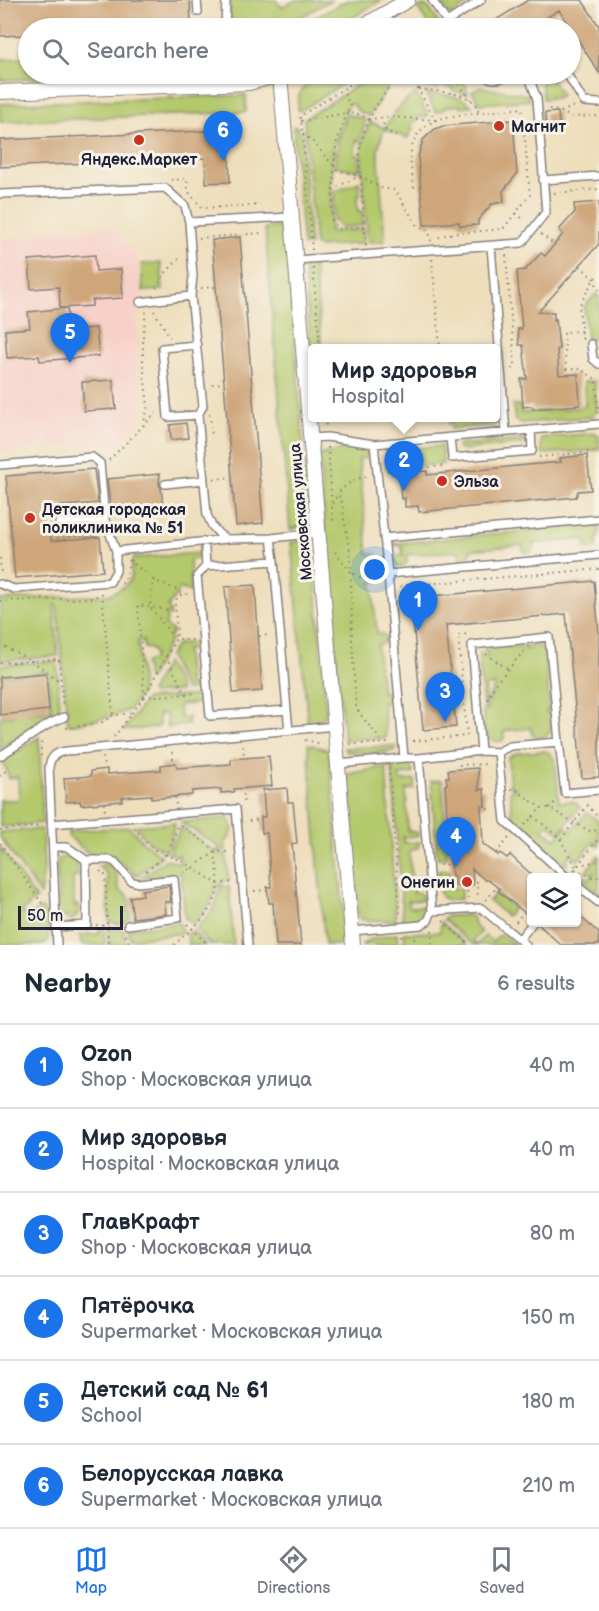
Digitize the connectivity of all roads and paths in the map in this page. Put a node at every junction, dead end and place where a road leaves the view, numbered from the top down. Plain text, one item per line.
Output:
1 (197, 0) edge
2 (226, 0) edge
3 (432, 0) edge
4 (481, 0) edge
5 (399, 2) edge
6 (198, 12) dead end
7 (225, 18) edge
8 (375, 18) edge
9 (444, 18) edge
10 (458, 18) edge
11 (88, 84) edge
12 (283, 84) edge
13 (350, 84) edge
14 (392, 84) edge
15 (416, 84) edge
16 (459, 84) edge
17 (532, 84) edge
18 (573, 84) edge
19 (342, 89) junction
20 (419, 89) junction
21 (0, 92) edge
22 (470, 99) junction
23 (599, 103) edge
24 (549, 109) dead end
25 (480, 112) junction
26 (347, 113) junction
27 (599, 116) edge
28 (369, 118) junction
29 (381, 118) junction
30 (435, 120) junction
31 (300, 122) junction
32 (303, 134) junction
33 (396, 136) dead end
34 (333, 168) junction
35 (360, 176) junction
36 (599, 176) edge
37 (543, 180) junction
38 (414, 188) dead end
39 (332, 189) junction
40 (599, 189) edge
41 (555, 192) dead end
42 (0, 194) edge
43 (292, 217) junction
44 (189, 222) junction
45 (364, 227) junction
46 (262, 233) dead end
47 (542, 235) dead end
48 (190, 239) junction
49 (430, 240) junction
50 (375, 245) dead end
51 (555, 245) dead end
52 (491, 246) junction
53 (432, 251) junction
54 (506, 256) dead end
55 (312, 259) junction
56 (296, 260) junction
57 (580, 267) dead end
58 (599, 275) edge
59 (594, 279) junction
60 (599, 280) edge
61 (216, 287) dead end
62 (599, 290) edge
63 (191, 292) junction
64 (144, 301) joint
65 (581, 331) junction
66 (320, 344) edge
67 (440, 344) edge
68 (496, 344) edge
69 (591, 344) joint
70 (196, 345) junction
71 (599, 364) edge
72 (509, 372) dead end
73 (597, 379) edge
74 (224, 383) dead end
75 (201, 385) junction
76 (308, 402) edge
77 (167, 403) junction
78 (500, 403) edge
79 (210, 408) dead end
80 (198, 415) junction
81 (597, 420) edge
82 (310, 422) edge
83 (143, 426) junction
84 (531, 430) junction
85 (506, 432) junction
86 (450, 437) junction
87 (311, 438) junction
88 (212, 444) dead end
89 (374, 444) junction
90 (0, 465) edge
91 (101, 468) junction
92 (377, 474) junction
93 (232, 477) dead end
94 (204, 480) junction
95 (165, 484) dead end
96 (599, 519) edge
97 (105, 520) junction
98 (59, 523) dead end
99 (319, 533) junction
100 (271, 538) junction
101 (384, 538) junction
102 (227, 539) junction
103 (205, 549) dead end
104 (116, 551) junction
105 (335, 551) dead end
106 (599, 555) edge
107 (132, 556) dead end
108 (129, 559) junction
109 (274, 561) junction
110 (206, 566) junction
111 (599, 568) edge
112 (351, 572) junction
113 (388, 574) junction
114 (153, 580) junction
115 (0, 584) edge
116 (400, 586) dead end
117 (118, 588) dead end
118 (111, 592) dead end
119 (102, 593) junction
120 (182, 594) junction
121 (198, 594) junction
122 (0, 601) edge
123 (150, 607) junction
124 (175, 610) junction
125 (479, 633) dead end
126 (274, 635) dead end
127 (259, 636) dead end
128 (177, 637) junction
129 (530, 639) junction
130 (0, 644) edge
131 (166, 656) junction
132 (32, 661) junction
133 (0, 663) edge
134 (61, 683) junction
135 (207, 692) junction
136 (185, 694) junction
137 (144, 697) junction
138 (287, 710) junction
139 (478, 710) junction
140 (132, 712) junction
141 (64, 717) joint
142 (465, 719) junction
143 (335, 726) junction
144 (289, 731) junction
145 (298, 738) dead end
146 (413, 741) dead end
147 (402, 742) junction
148 (559, 742) junction
149 (243, 743) dead end
150 (382, 743) junction
151 (347, 744) dead end
152 (328, 745) dead end
153 (108, 747) junction
154 (172, 749) dead end
155 (481, 751) junction
156 (498, 752) junction
157 (0, 756) edge
158 (244, 758) dead end
159 (404, 758) junction
160 (419, 758) junction
161 (388, 759) junction
162 (0, 763) edge
163 (174, 764) dead end
164 (338, 764) junction
165 (104, 770) dead end
166 (0, 776) edge
167 (501, 786) junction
168 (599, 790) edge
169 (588, 791) junction
170 (175, 797) dead end
171 (587, 806) junction
172 (541, 808) junction
173 (481, 809) dead end
174 (493, 809) dead end
175 (177, 813) junction
176 (533, 816) junction
177 (126, 818) junction
178 (599, 818) edge
179 (261, 819) dead end
180 (246, 821) dead end
181 (574, 823) junction
182 (51, 824) junction
183 (42, 826) dead end
184 (599, 829) edge
185 (0, 830) edge
186 (518, 833) junction
187 (509, 838) dead end
188 (599, 838) edge
189 (560, 839) junction
190 (0, 843) edge
191 (53, 847) junction
192 (240, 851) junction
193 (216, 852) junction
194 (496, 853) dead end
195 (165, 855) junction
196 (86, 860) junction
197 (599, 861) edge
198 (451, 864) dead end
199 (436, 865) dead end
200 (576, 867) junction
201 (193, 868) junction
202 (562, 873) edge
203 (572, 873) edge
204 (599, 877) edge
205 (174, 879) junction
206 (131, 881) junction
207 (243, 881) junction
208 (477, 881) dead end
209 (219, 884) junction
210 (467, 885) dead end
211 (497, 887) dead end
212 (581, 889) edge
213 (267, 890) dead end
214 (252, 891) dead end
215 (468, 901) dead end
216 (599, 903) edge
217 (49, 906) dead end
218 (432, 911) junction
219 (523, 912) dead end
220 (178, 918) junction
221 (87, 925) junction
222 (128, 925) joint
223 (107, 926) junction
224 (56, 927) junction
225 (400, 927) junction
226 (529, 927) edge
227 (192, 928) junction
228 (522, 936) junction
229 (353, 938) edge
230 (57, 945) edge
231 (108, 945) edge
232 (174, 945) edge
233 (208, 945) edge
234 (248, 945) edge
235 (402, 945) edge
236 (470, 945) edge
237 (526, 945) edge

1 - 6 lane
2 - 7 lane
3 - 9 lane
4 - 10 lane
5 - 8 street
11 - 21 street
12 - 43 street, Московская улица
13 - 19 path
14 - 28 path
15 - 20 path
16 - 22 path
17 - 37 lane
18 - 23 lane
19 - 26 path
19 - 31 path
20 - 22 path
20 - 30 path
22 - 25 path
24 - 27 path
25 - 30 path
25 - 49 path
26 - 28 path
26 - 31 path
26 - 34 path
28 - 29 path
28 - 35 path
29 - 30 path
29 - 33 path
30 - 38 path
31 - 32 path
32 - 34 path
32 - 55 path
34 - 35 path
34 - 39 path
35 - 39 path
35 - 45 path
35 - 49 path
36 - 37 lane
37 - 52 lane
39 - 45 path
40 - 41 path
42 - 44 lane
43 - 44 lane
43 - 56 street, Московская улица
44 - 48 lane
45 - 50 path
46 - 48 path
47 - 51 path
48 - 63 lane
49 - 53 path
52 - 53 lane
52 - 68 lane
53 - 55 lane
53 - 67 path
54 - 72 path
55 - 56 lane
55 - 66 path
56 - 76 street, Московская улица
57 - 59 path
58 - 59 path
59 - 60 path
59 - 62 path
59 - 65 path
61 - 63 path
63 - 64 lane
63 - 70 lane
64 - 83 path
65 - 69 path
65 - 73 path
69 - 71 lane
70 - 75 lane
70 - 77 lane
73 - 81 path
74 - 75 path
75 - 80 lane
77 - 80 lane
77 - 83 path
78 - 85 lane
79 - 88 path
80 - 94 lane
81 - 84 lane
82 - 87 street, Московская улица
83 - 91 path
84 - 85 lane
84 - 86 lane
85 - 86 lane
86 - 89 lane
87 - 89 lane
87 - 99 street, Московская улица
89 - 92 lane
90 - 91 lane
91 - 97 lane
92 - 101 lane
92 - 112 path
93 - 94 path
94 - 95 lane
94 - 102 lane
96 - 101 lane
97 - 98 lane
97 - 104 lane
99 - 100 lane
99 - 143 street, Московская улица
100 - 102 lane
100 - 109 lane
101 - 113 lane
102 - 104 lane
103 - 110 lane
104 - 115 lane
105 - 112 path
106 - 113 lane
107 - 108 path
108 - 114 path
108 - 117 path
109 - 110 lane
109 - 138 lane
110 - 121 lane
111 - 116 path
112 - 113 path
112 - 150 path
113 - 147 lane
114 - 120 path
114 - 123 path
118 - 119 path
119 - 122 path
119 - 140 path
120 - 121 path
120 - 124 path
121 - 135 lane
123 - 124 path
123 - 128 path
123 - 137 path
124 - 128 path
125 - 142 path
126 - 127 path
128 - 131 path
129 - 139 path
129 - 139 lane
129 - 148 lane
130 - 132 path
131 - 136 path
131 - 137 path
132 - 133 path
132 - 134 path
132 - 134 path
134 - 141 path
135 - 136 path
135 - 138 lane
136 - 137 path
137 - 140 path
138 - 144 lane
139 - 142 path
139 - 155 lane
140 - 153 path
141 - 157 lane
142 - 146 path
143 - 144 lane
143 - 164 street, Московская улица
144 - 153 lane
145 - 152 path
147 - 150 path
147 - 159 lane
148 - 156 lane
148 - 169 lane
149 - 158 path
150 - 151 path
153 - 165 path
153 - 182 lane
154 - 163 path
155 - 156 lane
155 - 160 lane
156 - 167 lane
159 - 160 lane
159 - 161 lane
160 - 218 lane
161 - 164 lane
161 - 225 path
162 - 166 path
164 - 229 street, Московская улица
167 - 172 path
167 - 186 lane
168 - 169 lane
169 - 171 path
170 - 175 path
171 - 178 path
171 - 181 path
172 - 176 path
172 - 181 path
173 - 174 path
175 - 177 lane
175 - 192 lane
176 - 186 path
176 - 189 path
177 - 182 lane
177 - 195 path
179 - 180 path
181 - 184 path
181 - 189 path
182 - 191 lane
183 - 185 path
186 - 202 lane
187 - 194 path
188 - 200 path
189 - 200 path
190 - 217 path
191 - 196 lane
191 - 224 lane
192 - 193 path
192 - 207 lane
193 - 195 path
193 - 201 path
193 - 209 path
195 - 201 path
195 - 206 path
196 - 206 lane
196 - 221 lane
196 - 223 path
197 - 200 path
198 - 199 path
200 - 203 path
200 - 204 path
201 - 205 path
201 - 209 path
205 - 206 lane
205 - 220 lane
207 - 209 path
207 - 234 lane
208 - 211 path
209 - 227 path
210 - 215 path
212 - 216 lane
213 - 214 path
218 - 225 lane
218 - 228 lane
218 - 236 path
219 - 228 path
220 - 222 lane
220 - 227 path
221 - 223 path
221 - 224 lane
222 - 223 path
223 - 231 path
224 - 230 lane
225 - 229 lane
225 - 235 path
226 - 228 lane
227 - 232 path
227 - 233 path
228 - 237 lane

